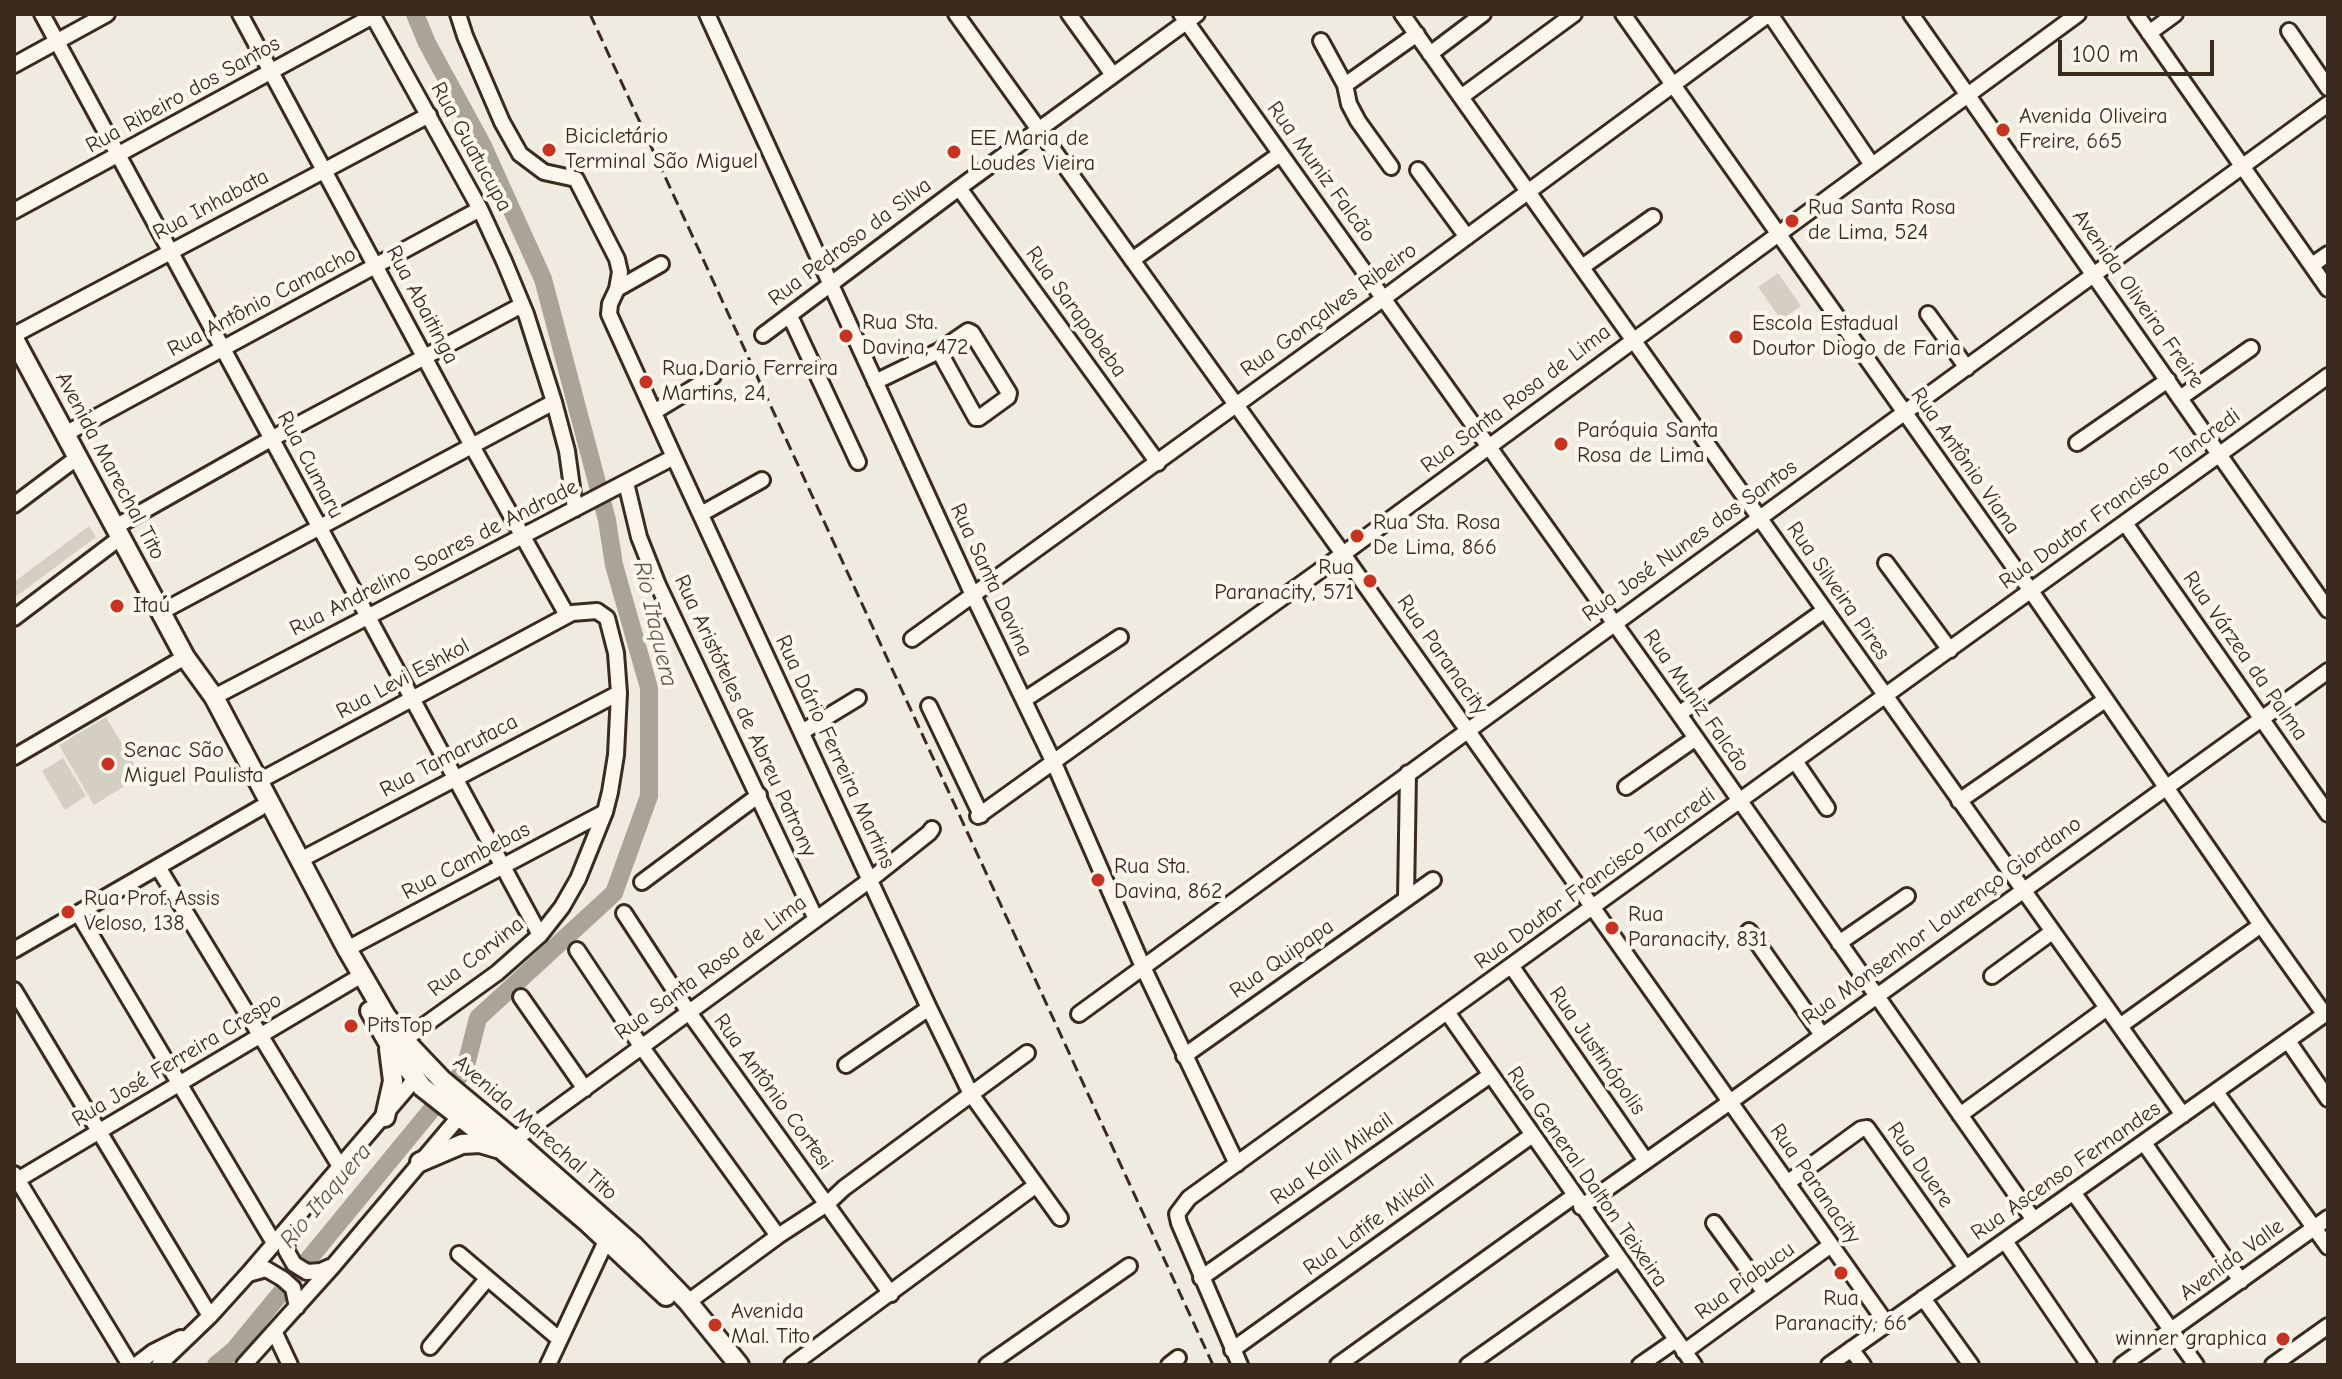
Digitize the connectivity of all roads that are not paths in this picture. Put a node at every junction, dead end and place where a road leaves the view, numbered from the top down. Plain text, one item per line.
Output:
1 (42, 14) edge
2 (107, 14) edge
3 (240, 14) edge
4 (458, 14) edge
5 (707, 14) edge
6 (956, 14) edge
7 (1069, 14) edge
8 (1402, 14) edge
9 (1483, 14) edge
10 (1574, 14) edge
11 (1623, 14) edge
12 (1770, 14) edge
13 (1911, 14) edge
14 (2078, 14) edge
15 (2136, 14) edge
16 (2175, 14) edge
17 (372, 15) edge
18 (1188, 17) edge
19 (2289, 31) dead end
20 (2149, 33) junction
21 (1417, 34) junction
22 (1321, 41) dead end
23 (56, 42) junction
24 (1430, 54) junction
25 (14, 65) edge
26 (272, 73) junction
27 (1113, 75) junction
28 (1345, 85) junction
29 (1673, 85) junction
30 (2328, 88) edge
31 (1968, 95) junction
32 (1461, 97) junction
33 (2328, 104) edge
34 (429, 115) junction
35 (1039, 129) junction
36 (1280, 154) junction
37 (118, 156) junction
38 (1872, 165) junction
39 (1391, 167) dead end
40 (2243, 167) junction
41 (324, 169) junction
42 (1418, 170) dead end
43 (959, 188) junction
44 (1528, 191) junction
45 (480, 209) junction
46 (14, 211) edge
47 (1653, 217) dead end
48 (1778, 233) junction
49 (1467, 237) junction
50 (170, 252) junction
51 (2328, 254) edge
52 (1132, 260) junction
53 (661, 264) dead end
54 (2312, 265) junction
55 (376, 266) junction
56 (1582, 267) junction
57 (2094, 275) junction
58 (830, 283) junction
59 (617, 289) junction
60 (2328, 289) edge
61 (1384, 298) junction
62 (522, 305) junction
63 (1928, 314) dead end
64 (790, 316) junction
65 (763, 335) dead end
66 (14, 337) edge
67 (1633, 340) junction
68 (2251, 348) dead end
69 (222, 349) junction
70 (939, 351) junction
71 (426, 357) junction
72 (20, 364) edge
73 (1967, 368) junction
74 (713, 376) dead end
75 (2328, 376) edge
76 (2168, 380) junction
77 (875, 382) junction
78 (2180, 398) junction
79 (554, 402) junction
80 (1236, 405) junction
81 (654, 412) junction
82 (1904, 413) junction
83 (65, 434) junction
84 (271, 439) junction
85 (2077, 443) dead end
86 (472, 446) junction
87 (1489, 447) junction
88 (2220, 455) junction
89 (78, 457) junction
90 (674, 457) junction
91 (858, 462) dead end
92 (1158, 463) junction
93 (762, 480) dead end
94 (622, 485) junction
95 (14, 505) edge
96 (580, 506) junction
97 (701, 514) junction
98 (1759, 517) junction
99 (2125, 523) junction
100 (319, 528) junction
101 (118, 532) junction
102 (522, 536) junction
103 (1343, 554) junction
104 (1886, 563) dead end
105 (2031, 591) junction
106 (973, 595) junction
107 (1825, 610) junction
108 (2328, 610) edge
109 (161, 612) junction
110 (567, 615) junction
111 (367, 617) junction
112 (14, 618) edge
113 (1614, 624) junction
114 (1120, 637) dead end
115 (912, 639) dead end
116 (1950, 650) junction
117 (185, 657) junction
118 (2328, 671) edge
119 (619, 693) junction
120 (1885, 696) junction
121 (214, 697) junction
122 (858, 698) dead end
123 (412, 699) junction
124 (1024, 700) junction
125 (2105, 700) junction
126 (929, 706) dead end
127 (1679, 714) junction
128 (2262, 719) junction
129 (1468, 730) junction
130 (802, 732) junction
131 (1696, 738) junction
132 (14, 757) edge
133 (1795, 761) junction
134 (1054, 763) junction
135 (1408, 773) junction
136 (454, 777) junction
137 (259, 781) junction
138 (1626, 787) dead end
139 (2166, 787) junction
140 (759, 795) junction
141 (1740, 801) junction
142 (1959, 801) junction
143 (260, 808) junction
144 (1827, 808) dead end
145 (605, 812) junction
146 (2328, 814) edge
147 (932, 829) dead end
148 (285, 831) junction
149 (300, 860) junction
150 (503, 866) junction
151 (158, 867) junction
152 (870, 880) junction
153 (1433, 880) dead end
154 (642, 882) dead end
155 (2023, 890) junction
156 (1907, 896) dead end
157 (1406, 899) junction
158 (1593, 907) junction
159 (78, 913) junction
160 (624, 913) dead end
161 (816, 919) junction
162 (2261, 925) junction
163 (1749, 931) dead end
164 (2052, 932) junction
165 (540, 935) junction
166 (1839, 943) junction
167 (347, 949) junction
168 (14, 950) edge
169 (577, 950) dead end
170 (1143, 967) junction
171 (1512, 967) junction
172 (1992, 976) dead end
173 (357, 978) junction
174 (14, 990) edge
175 (521, 997) dead end
176 (1876, 997) junction
177 (929, 1008) junction
178 (2107, 1008) junction
179 (688, 1011) junction
180 (1447, 1012) junction
181 (1079, 1014) dead end
182 (2326, 1014) edge
183 (2120, 1026) junction
184 (1822, 1035) junction
185 (260, 1036) junction
186 (396, 1041) junction
187 (2288, 1041) junction
188 (641, 1046) junction
189 (1027, 1053) dead end
190 (1184, 1056) junction
191 (846, 1065) dead end
192 (1489, 1076) junction
193 (428, 1078) junction
194 (179, 1084) junction
195 (585, 1089) junction
196 (2216, 1092) junction
197 (971, 1094) junction
198 (2328, 1099) edge
199 (1730, 1102) junction
200 (459, 1106) junction
201 (1960, 1115) junction
202 (2183, 1115) junction
203 (385, 1117) junction
204 (99, 1132) junction
205 (1531, 1136) junction
206 (2144, 1143) junction
207 (508, 1145) junction
208 (1646, 1161) junction
209 (420, 1162) junction
210 (1237, 1164) junction
211 (341, 1168) junction
212 (15, 1178) edge
213 (1787, 1183) junction
214 (1035, 1186) junction
215 (2073, 1192) junction
216 (1578, 1201) junction
217 (827, 1204) junction
218 (1060, 1218) dead end
219 (2328, 1218) edge
220 (2034, 1220) junction
221 (290, 1223) junction
222 (1714, 1223) dead end
223 (2314, 1228) junction
224 (778, 1236) junction
225 (607, 1239) junction
226 (2005, 1241) junction
227 (274, 1243) junction
228 (1831, 1245) junction
229 (2328, 1247) edge
230 (459, 1254) dead end
231 (1618, 1259) junction
232 (333, 1266) junction
233 (1129, 1266) dead end
234 (1966, 1268) junction
235 (248, 1274) junction
236 (1201, 1278) junction
237 (487, 1279) junction
238 (2241, 1281) junction
239 (1765, 1293) junction
240 (891, 1294) junction
241 (1923, 1298) junction
242 (688, 1302) junction
243 (297, 1307) junction
244 (210, 1316) junction
245 (1887, 1324) junction
246 (2328, 1326) edge
247 (2171, 1331) junction
248 (192, 1332) junction
249 (275, 1333) junction
250 (559, 1339) junction
251 (1680, 1346) junction
252 (430, 1347) dead end
253 (1851, 1349) junction
254 (1232, 1350) junction
255 (133, 1365) edge
256 (159, 1365) edge
257 (244, 1365) edge
258 (290, 1365) edge
259 (548, 1365) edge
260 (723, 1365) edge
261 (739, 1365) edge
262 (792, 1365) edge
263 (987, 1365) edge
264 (1240, 1365) edge
265 (1338, 1365) edge
266 (1468, 1365) edge
267 (1640, 1365) edge
268 (1694, 1365) edge
269 (1829, 1365) edge
270 (1863, 1365) edge
271 (1971, 1365) edge
272 (2089, 1365) edge
273 (2122, 1365) edge
274 (2196, 1365) edge
275 (2273, 1365) edge

1 - 23 street, Rua Cumaru
2 - 23 street
3 - 26 street, Rua Abaitinga
4 - 59 street, Rua Dário Ferreira Martins
5 - 58 street, Rua Santa Davina
6 - 35 street, Rua Paranacity
7 - 27 street
8 - 21 street, Rua Silveira Pires
9 - 24 street
10 - 32 street
11 - 29 street, Rua Antônio Viana
12 - 29 street, Rua Gonçalves Ribeiro
12 - 38 street
13 - 31 street, Avenida Oliveira Freire
14 - 31 street, Rua Santa Rosa de Lima
15 - 20 street
16 - 20 street
17 - 26 street, Rua Ribeiro dos Santos
17 - 34 street, Rua Guatucupa
18 - 27 street, Rua Pedroso da Silva
18 - 36 street, Rua Muniz Falcão
19 - 30 street
20 - 40 street
21 - 24 street, Rua Silveira Pires
21 - 28 street
22 - 28 street
23 - 25 street
23 - 37 street, Rua Cumaru
24 - 32 street, Rua Silveira Pires
26 - 37 street, Rua Ribeiro dos Santos
26 - 41 street, Rua Abaitinga
27 - 35 street, Rua Pedroso da Silva
28 - 39 street
29 - 44 street, Rua Gonçalves Ribeiro
29 - 48 street, Rua Antônio Viana
31 - 38 street, Rua Santa Rosa de Lima
31 - 57 street, Avenida Oliveira Freire
32 - 44 street, Rua Silveira Pires
33 - 40 street, Rua José Nunes dos Santos
34 - 41 street, Rua Inhabata
34 - 45 street, Rua Guatucupa
35 - 43 street, Rua Pedroso da Silva
35 - 52 street, Rua Paranacity
36 - 52 street
36 - 61 street, Rua Muniz Falcão
37 - 46 street, Rua Ribeiro dos Santos
37 - 50 street, Rua Cumaru
38 - 48 street, Rua Santa Rosa de Lima
40 - 54 street
40 - 57 street, Rua José Nunes dos Santos
41 - 50 street, Rua Inhabata
41 - 55 street, Rua Abaitinga
42 - 49 street
43 - 58 street, Rua Pedroso da Silva
43 - 92 street, Rua Sarapobeba
44 - 49 street, Rua Gonçalves Ribeiro
44 - 56 street, Rua Silveira Pires
45 - 55 street, Rua Antônio Camacho
45 - 62 street, Rua Guatucupa
47 - 56 street
48 - 67 street, Rua Santa Rosa de Lima
48 - 82 street, Rua Antônio Viana
49 - 61 street, Rua Gonçalves Ribeiro
50 - 66 street, Rua Inhabata
50 - 69 street, Rua Cumaru
51 - 54 street
52 - 80 street, Rua Paranacity
53 - 59 street
54 - 60 street
55 - 69 street, Rua Antônio Camacho
55 - 71 street, Rua Abaitinga
56 - 67 street, Rua Silveira Pires
57 - 73 street, Rua José Nunes dos Santos
57 - 76 street, Avenida Oliveira Freire
58 - 64 street, Rua Pedroso da Silva
58 - 77 street, Rua Santa Davina
59 - 81 street, Rua Dário Ferreira Martins
61 - 80 street, Rua Gonçalves Ribeiro
61 - 87 street, Rua Muniz Falcão
62 - 71 street
62 - 79 street
63 - 73 street
64 - 65 street, Rua Pedroso da Silva
64 - 91 street
66 - 72 main road, Avenida Marechal Tito
67 - 87 street, Rua Santa Rosa de Lima
67 - 98 street, Rua Silveira Pires
68 - 78 street
69 - 83 street, Rua Antônio Camacho
69 - 84 street, Rua Cumaru
70 - 70 street
70 - 77 street
71 - 84 street
71 - 86 street, Rua Abaitinga
72 - 83 main road, Avenida Marechal Tito
73 - 82 street, Rua José Nunes dos Santos
74 - 81 street
75 - 88 street, Rua Doutor Francisco Tancredi
76 - 78 street, Avenida Oliveira Freire
76 - 85 street
77 - 106 street, Rua Santa Davina
78 - 88 street, Avenida Oliveira Freire
79 - 86 street
79 - 96 street
80 - 92 street, Rua Gonçalves Ribeiro
80 - 103 street, Rua Paranacity
81 - 90 street, Rua Dário Ferreira Martins
82 - 98 street, Rua José Nunes dos Santos
82 - 105 street, Rua Antônio Viana
83 - 89 main road, Avenida Marechal Tito
84 - 100 street, Rua Cumaru
84 - 101 street
86 - 100 street
86 - 102 street, Rua Abaitinga
87 - 103 street, Rua Santa Rosa de Lima
87 - 113 street, Rua Muniz Falcão
88 - 99 street, Rua Doutor Francisco Tancredi
88 - 108 street, Avenida Oliveira Freire
89 - 95 street
89 - 101 main road, Avenida Marechal Tito
90 - 94 street, Rua Andrelino Soares de Andrade
90 - 97 street, Rua Dário Ferreira Martins
92 - 106 street, Rua Gonçalves Ribeiro
93 - 97 street
94 - 96 street, Rua Andrelino Soares de Andrade
94 - 140 street, Rua Aristóteles de Abreu Patrony
96 - 102 street, Rua Andrelino Soares de Andrade
97 - 130 street, Rua Dário Ferreira Martins
98 - 107 street, Rua Silveira Pires
98 - 113 street, Rua José Nunes dos Santos
99 - 105 street, Rua Doutor Francisco Tancredi
99 - 128 street, Rua Várzea da Palma
100 - 109 street
100 - 111 street, Rua Cumaru
101 - 109 main road, Avenida Marechal Tito
101 - 112 street
102 - 110 street, Rua Abaitinga
102 - 111 street, Rua Andrelino Soares de Andrade
103 - 129 street, Rua Paranacity
103 - 134 street, Rua Santa Rosa de Lima
104 - 116 street
105 - 116 street, Rua Doutor Francisco Tancredi
105 - 125 street, Rua Antônio Viana
106 - 115 street, Rua Gonçalves Ribeiro
106 - 124 street, Rua Santa Davina
107 - 120 street, Rua Silveira Pires
107 - 127 street
109 - 117 main road, Avenida Marechal Tito
110 - 119 street, Rua Corvina
110 - 123 street, Rua Levi Eshkol
111 - 121 street, Rua Andrelino Soares de Andrade
111 - 123 street, Rua Cumaru
113 - 127 street, Rua Muniz Falcão
113 - 129 street, Rua José Nunes dos Santos
114 - 124 street
116 - 120 street, Rua Doutor Francisco Tancredi
117 - 121 main road, Avenida Marechal Tito
117 - 132 street
117 - 143 main road, Avenida Marechal Tito
118 - 128 street, Rua Monsenhor Lourenço Giordano
119 - 136 street, Rua Tamarutaca
119 - 145 street, Rua Corvina
120 - 133 street, Rua Doutor Francisco Tancredi
120 - 142 street, Rua Silveira Pires
121 - 137 main road, Avenida Marechal Tito
122 - 130 street
123 - 136 street, Rua Cumaru
123 - 137 street, Rua Levi Eshkol
124 - 134 street, Rua Santa Davina
125 - 139 street, Rua Antônio Viana
125 - 142 street
126 - 134 street, Rua Santa Rosa de Lima
127 - 131 street, Rua Muniz Falcão
128 - 139 street, Rua Monsenhor Lourenço Giordano
128 - 146 street, Rua Várzea da Palma
129 - 135 street, Rua José Nunes dos Santos
129 - 158 street, Rua Paranacity
130 - 152 street, Rua Dário Ferreira Martins
131 - 138 street
131 - 141 street, Rua Muniz Falcão
133 - 141 street, Rua Doutor Francisco Tancredi
133 - 144 street
134 - 170 street, Rua Santa Davina
135 - 157 street
135 - 170 street, Rua José Nunes dos Santos
136 - 149 street, Rua Tamarutaca
136 - 150 street, Rua Cumaru
137 - 148 main road, Avenida Marechal Tito
139 - 155 street, Rua Monsenhor Lourenço Giordano
139 - 162 street, Rua Antônio Viana
140 - 154 street
140 - 161 street, Rua Aristóteles de Abreu Patrony
141 - 158 street, Rua Doutor Francisco Tancredi
141 - 166 street, Rua Muniz Falcão
142 - 155 street, Rua Silveira Pires
143 - 148 main road
143 - 151 street
143 - 173 main road, Avenida Marechal Tito
145 - 150 street, Rua Cambebas
145 - 165 street, Rua Corvina
147 - 152 street, Rua Santa Rosa de Lima
148 - 149 main road, Avenida Marechal Tito
149 - 167 main road, Avenida Marechal Tito
150 - 165 street, Rua Cumaru
150 - 167 street, Rua Cambebas
151 - 159 street
151 - 185 street
152 - 161 street, Rua Santa Rosa de Lima
152 - 177 street, Rua Dário Ferreira Martins
153 - 157 street, Rua Quipapa
155 - 164 street, Rua Silveira Pires
155 - 176 street, Rua Monsenhor Lourenço Giordano
156 - 166 street
157 - 190 street, Rua Quipapa
158 - 171 street, Rua Doutor Francisco Tancredi
158 - 199 street, Rua Paranacity
159 - 168 street
159 - 194 street
160 - 179 street, Rua Antônio Cortesi
161 - 179 street, Rua Santa Rosa de Lima
162 - 182 street, Rua Antônio Viana
162 - 183 street
163 - 184 street
164 - 172 street
164 - 178 street, Rua Silveira Pires
165 - 186 street, Rua Corvina
166 - 176 street, Rua Muniz Falcão
167 - 173 main road, Avenida Marechal Tito
169 - 188 street
170 - 181 street, Rua José Nunes dos Santos
170 - 190 street, Rua Santa Davina
171 - 180 street, Rua Doutor Francisco Tancredi
171 - 208 street, Rua Justinópolis
173 - 185 street, Rua José Ferreira Crespo
173 - 186 main road, Avenida Marechal Tito
174 - 204 street
175 - 195 street
176 - 184 street, Rua Monsenhor Lourenço Giordano
176 - 201 street, Rua Muniz Falcão
177 - 191 street
177 - 197 street, Rua Dário Ferreira Martins
178 - 183 street, Rua Silveira Pires
178 - 201 street
179 - 188 street, Rua Santa Rosa de Lima
179 - 217 street, Rua Antônio Cortesi
180 - 192 street, Rua General Dalton Teixeira
180 - 210 street, Rua Doutor Francisco Tancredi
182 - 187 street, Rua Ascenso Fernandes
183 - 202 street, Rua Silveira Pires
184 - 199 street, Rua Monsenhor Lourenço Giordano
185 - 194 street, Rua José Ferreira Crespo
185 - 211 street
186 - 193 main road, Avenida Marechal Tito
186 - 203 main road
187 - 196 street, Rua Ascenso Fernandes
187 - 198 street
188 - 195 street, Rua Santa Rosa de Lima
188 - 224 street
189 - 197 street
190 - 210 street, Rua Santa Davina
192 - 205 street, Rua General Dalton Teixeira
192 - 236 street, Rua Kalil Mikail
193 - 200 main road, Avenida Marechal Tito
193 - 203 street
194 - 204 street, Rua José Ferreira Crespo
194 - 227 street
195 - 207 street, Rua Santa Rosa de Lima
196 - 202 street, Rua Ascenso Fernandes
196 - 223 street
197 - 214 street, Rua Dário Ferreira Martins
197 - 217 street
199 - 208 street, Rua Monsenhor Lourenço Giordano
199 - 213 street, Rua Paranacity
200 - 207 main road, Avenida Marechal Tito
200 - 209 street
201 - 220 street, Rua Muniz Falcão
202 - 206 street, Rua Ascenso Fernandes
203 - 211 street
204 - 212 street, Rua José Ferreira Crespo
204 - 244 street
205 - 216 street, Rua General Dalton Teixeira
205 - 254 street, Rua Latife Mikail
206 - 215 street, Rua Ascenso Fernandes
206 - 238 street
207 - 209 main road
207 - 225 main road, Avenida Marechal Tito
207 - 242 main road, Avenida Marechal Tito
208 - 216 street, Rua Monsenhor Lourenço Giordano
209 - 232 street
210 - 236 street, Rua Doutor Francisco Tancredi
211 - 221 street
212 - 255 street
213 - 228 street, Rua Paranacity
213 - 234 street, Rua Duere
214 - 218 street, Rua Dário Ferreira Martins
214 - 240 street
215 - 220 street, Rua Ascenso Fernandes
215 - 247 street
216 - 231 street, Rua General Dalton Teixeira
216 - 265 street, Rua Monsenhor Lourenço Giordano
217 - 224 street
217 - 240 street, Rua Antônio Cortesi
219 - 223 street, Avenida Valle
220 - 226 street, Rua Ascenso Fernandes
221 - 227 street
221 - 232 street
222 - 239 street
223 - 229 street
223 - 238 street, Avenida Valle
224 - 242 street
225 - 250 street
225 - 260 main road, Avenida Marechal Tito
226 - 234 street, Rua Ascenso Fernandes
226 - 272 street
227 - 235 street
228 - 239 street, Rua Piabucu
228 - 245 street, Rua Paranacity
230 - 237 street
231 - 251 street, Rua General Dalton Teixeira
231 - 266 street
232 - 243 street
233 - 263 street
234 - 241 street, Rua Ascenso Fernandes
235 - 243 street
235 - 244 street
236 - 254 street
237 - 250 street
237 - 252 street
238 - 247 street, Avenida Valle
239 - 251 street, Rua Piabucu
240 - 262 street
241 - 245 street, Rua Ascenso Fernandes
241 - 271 street
242 - 261 main road, Avenida Marechal Tito
243 - 249 street
244 - 248 street
245 - 253 street, Rua Ascenso Fernandes
246 - 275 street
247 - 273 street, Avenida Valle
247 - 274 street
248 - 255 street
248 - 256 street
249 - 257 street
249 - 258 street
250 - 259 street
251 - 267 street, Rua Piabucu
251 - 268 street, Rua General Dalton Teixeira
253 - 269 street, Rua Ascenso Fernandes
253 - 270 street
254 - 264 street

